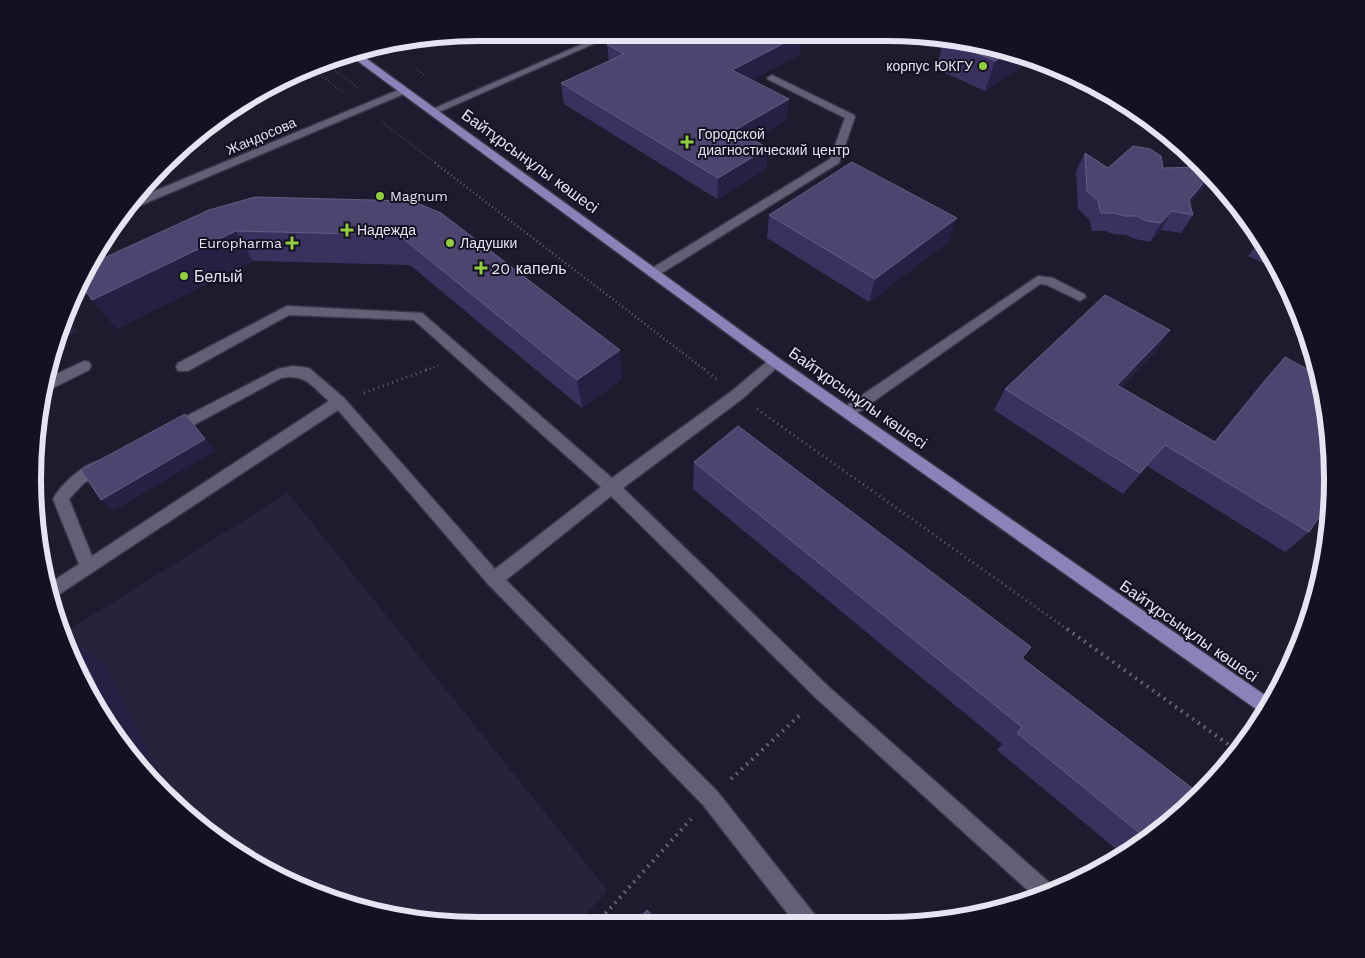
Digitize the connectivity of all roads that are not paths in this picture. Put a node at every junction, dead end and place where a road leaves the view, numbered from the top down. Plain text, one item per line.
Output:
1 (593, 41) edge
2 (359, 58) edge
3 (772, 78) edge
4 (403, 91) junction
5 (433, 111) junction
6 (141, 201) edge
7 (653, 273) junction
8 (1080, 297) dead end
9 (775, 362) junction
10 (84, 366) dead end
11 (183, 367) dead end
12 (53, 382) edge
13 (340, 402) junction
14 (848, 412) junction
15 (159, 437) edge
16 (116, 460) edge
17 (612, 487) junction
18 (88, 567) junction
19 (494, 579) junction
20 (55, 589) edge
21 (1262, 703) edge
22 (1041, 888) edge
23 (804, 917) edge

1 - 5 street
2 - 4 main road
3 - 7 street
4 - 5 main road, Байтұрсынұлы көшесі
4 - 6 street, Жандосова
5 - 7 main road, Байтұрсынұлы көшесі
7 - 9 main road, Байтұрсынұлы көшесі
8 - 14 street
9 - 14 main road, Байтұрсынұлы көшесі
9 - 17 street
10 - 12 street
11 - 17 street
13 - 15 street
13 - 18 street
13 - 19 street
14 - 21 main road, Байтұрсынұлы көшесі
16 - 18 street
17 - 19 street
17 - 22 street
18 - 20 street
19 - 23 street

